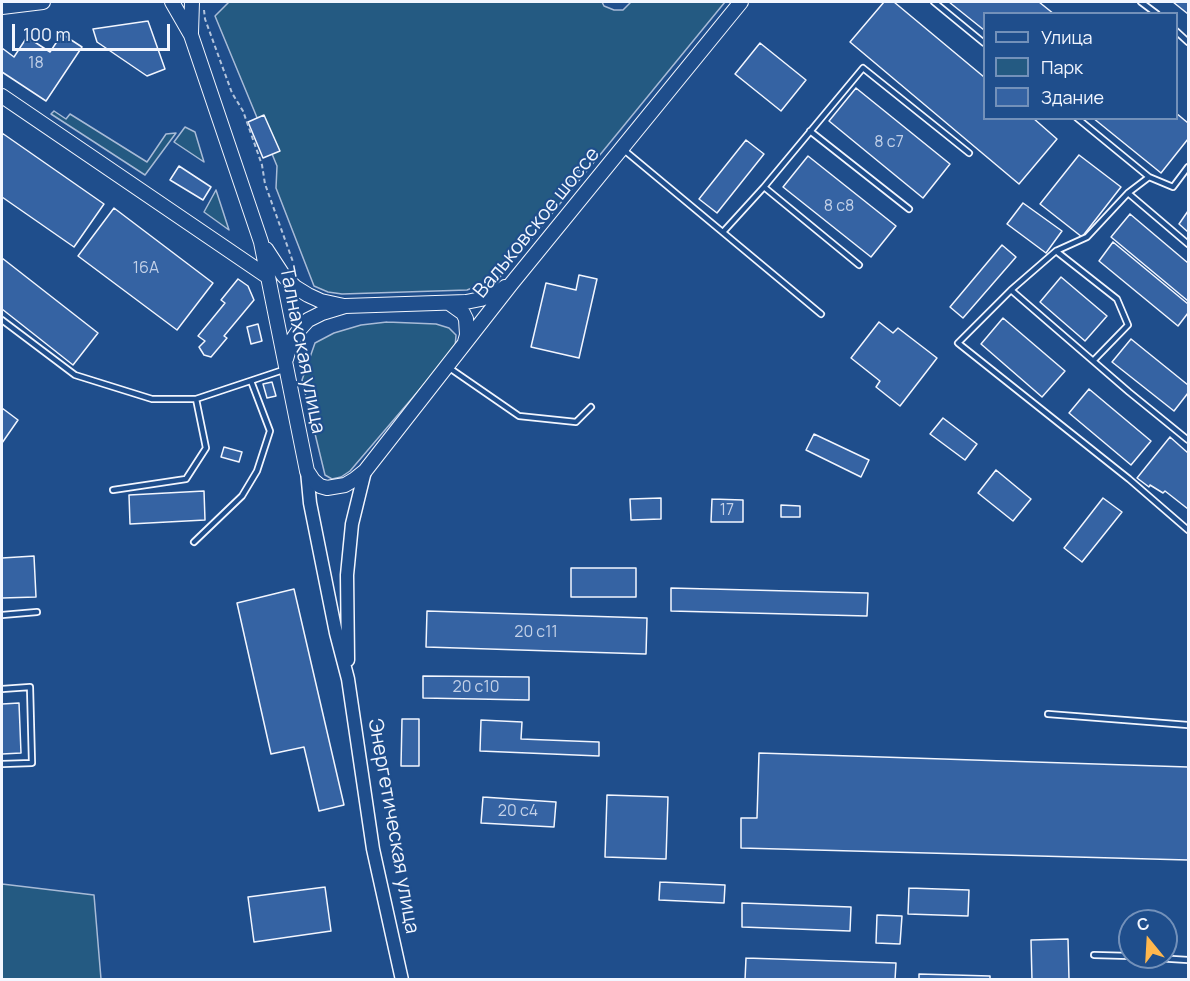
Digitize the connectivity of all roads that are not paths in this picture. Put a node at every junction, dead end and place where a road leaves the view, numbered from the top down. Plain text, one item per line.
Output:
1 (43, 2) edge
2 (172, 2) edge
3 (192, 2) edge
4 (741, 2) edge
5 (933, 2) edge
6 (1141, 2) edge
7 (2, 7) edge
8 (1154, 12) edge
9 (191, 35) junction
10 (983, 42) edge
11 (2, 96) edge
12 (1079, 120) edge
13 (810, 131) junction
14 (622, 148) junction
15 (969, 153) dead end
16 (1188, 167) edge
17 (1149, 177) junction
18 (764, 187) junction
19 (1128, 193) junction
20 (909, 209) dead end
21 (723, 232) junction
22 (261, 242) junction
23 (1188, 244) edge
24 (1056, 251) junction
25 (859, 265) dead end
26 (268, 277) junction
27 (512, 283) junction
28 (1011, 290) junction
29 (449, 303) junction
30 (345, 306) junction
31 (821, 314) dead end
32 (2, 320) edge
33 (465, 344) junction
34 (1093, 361) junction
35 (285, 365) junction
36 (448, 367) junction
37 (251, 381) junction
38 (196, 399) junction
39 (591, 407) dead end
40 (1188, 440) edge
41 (307, 471) junction
42 (365, 471) junction
43 (113, 490) dead end
44 (1188, 530) edge
45 (194, 542) dead end
46 (38, 612) dead end
47 (2, 615) edge
48 (348, 679) junction
49 (2, 689) edge
50 (1048, 714) dead end
51 (1188, 725) edge
52 (2, 764) edge
53 (1094, 955) dead end
54 (1118, 956) edge
55 (402, 980) edge

1 - 7 main road
2 - 9 main road, Талнахская улица
3 - 9 main road, Талнахская улица
4 - 14 main road, Вальковское шоссе
5 - 10 lane
6 - 8 lane
9 - 22 main road, Талнахская улица
11 - 26 main road
12 - 17 lane
13 - 15 lane
13 - 18 lane
13 - 20 lane
14 - 21 lane
14 - 27 main road, Вальковское шоссе
16 - 17 lane
17 - 19 lane
18 - 21 lane
18 - 25 lane
19 - 23 lane
19 - 24 lane
21 - 31 lane
22 - 26 main road, Талнахская улица
22 - 30 main road
24 - 28 lane
24 - 34 lane
26 - 35 main road, Талнахская улица
27 - 29 main road
27 - 33 main road, Вальковское шоссе
28 - 34 lane
28 - 44 lane
29 - 30 main road
29 - 33 main road
30 - 35 main road
32 - 38 lane
33 - 36 main road, Вальковское шоссе
34 - 40 lane
35 - 37 lane
35 - 41 main road, Талнахская улица
36 - 39 lane
36 - 42 main road, Вальковское шоссе
37 - 38 lane
37 - 45 lane
38 - 43 lane
41 - 42 main road, Вальковское шоссе
41 - 48 street, Талнахская улица
42 - 48 street, Вальковское шоссе
46 - 47 lane
48 - 55 street, Энергетическая улица
49 - 52 lane
50 - 51 lane
53 - 54 lane

